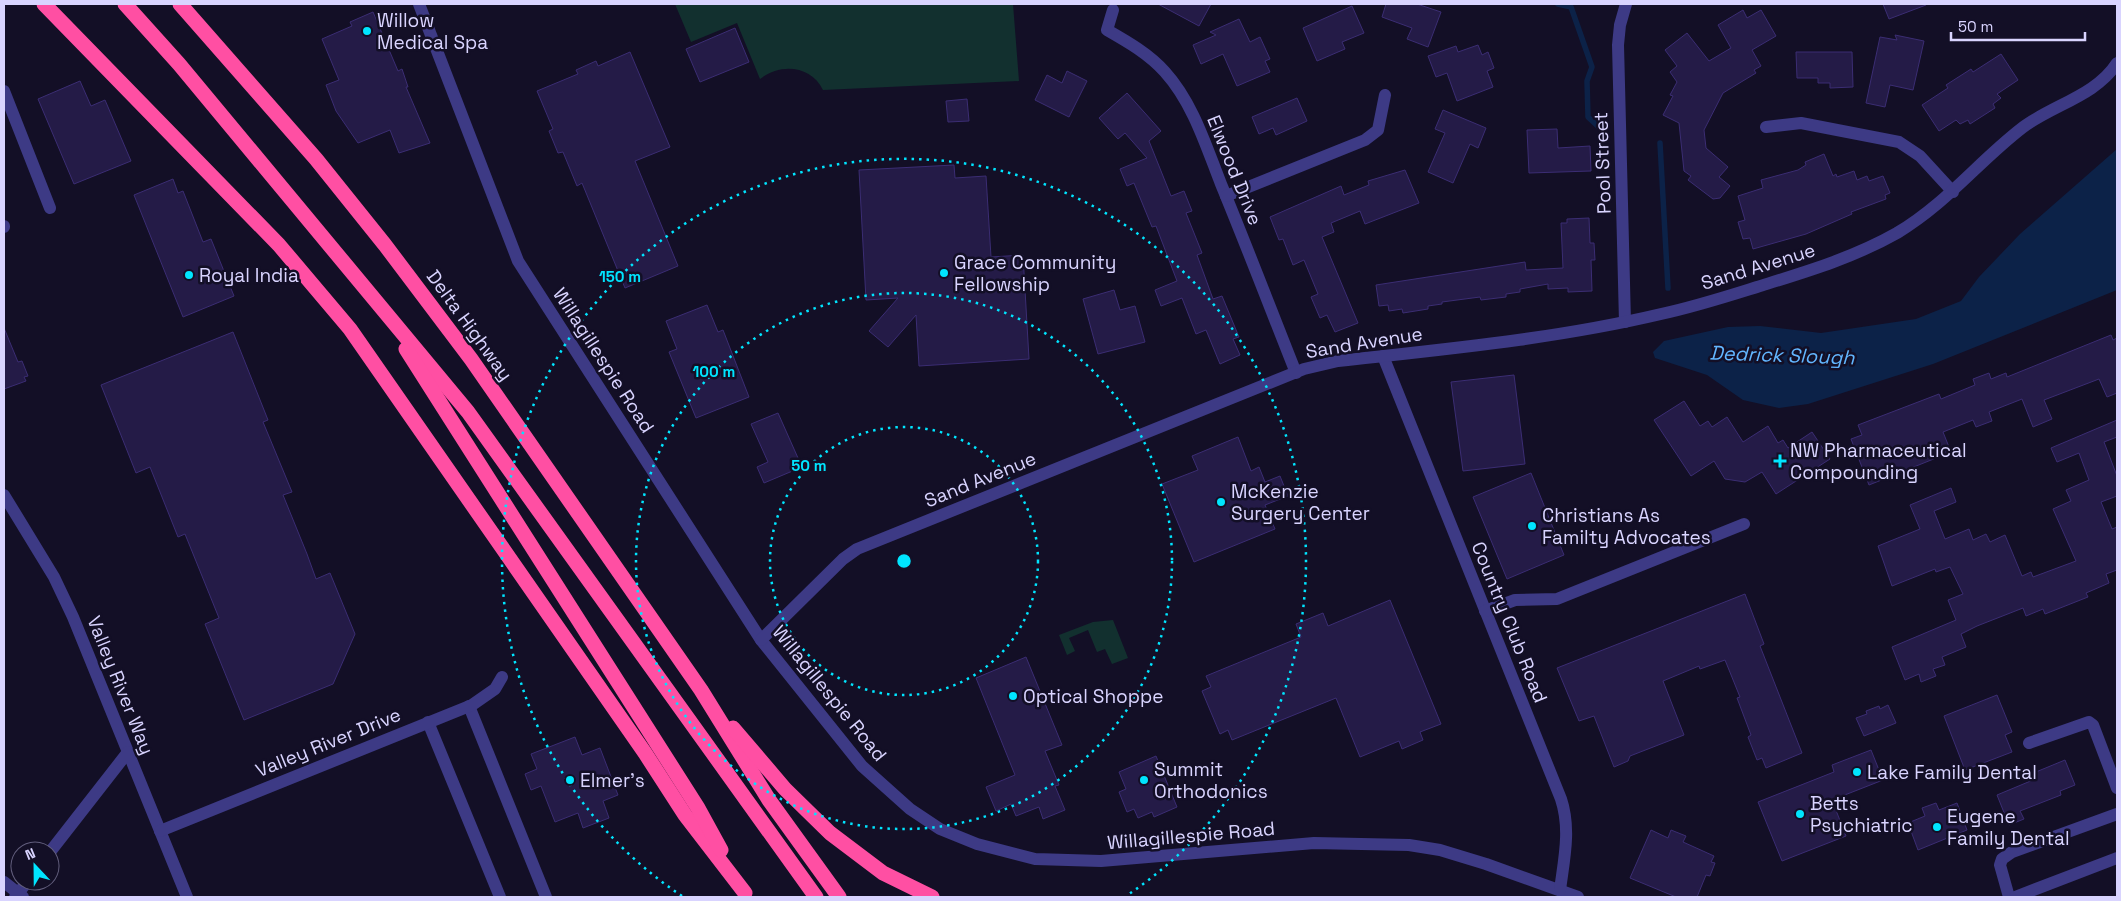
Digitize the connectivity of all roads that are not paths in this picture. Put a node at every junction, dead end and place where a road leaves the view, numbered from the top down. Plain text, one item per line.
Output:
1 (44, 4) edge
2 (117, 4) edge
3 (125, 4) edge
4 (180, 4) edge
5 (419, 4) edge
6 (1626, 4) edge
7 (1113, 10) dead end
8 (2117, 63) edge
9 (179, 64) junction
10 (4, 91) edge
11 (1385, 95) dead end
12 (1766, 127) dead end
13 (1952, 192) junction
14 (1226, 196) junction
15 (50, 208) dead end
16 (368, 291) junction
17 (1625, 322) junction
18 (1383, 356) junction
19 (1296, 373) junction
20 (4, 495) edge
21 (1744, 524) dead end
22 (1485, 610) junction
23 (761, 640) junction
24 (502, 677) dead end
25 (701, 690) junction
26 (469, 706) junction
27 (428, 722) junction
28 (2029, 743) dead end
29 (128, 752) junction
30 (2117, 788) edge
31 (2117, 814) edge
32 (160, 831) junction
33 (59, 841) edge
34 (2117, 858) edge
35 (4, 882) edge
36 (1560, 890) junction
37 (746, 895) edge
38 (19, 896) edge
39 (187, 897) edge
40 (500, 897) edge
41 (546, 897) edge
42 (816, 897) edge
43 (839, 897) edge
44 (932, 897) edge
45 (1578, 897) edge
46 (2009, 897) edge
47 (2015, 897) edge

1 - 37 highway
2 - 9 highway
3 - 9 highway
4 - 25 highway, Delta Highway
5 - 23 street, Willagillespie Road
6 - 17 street, Pool Street
7 - 14 street, Elwood Drive
8 - 13 street, Sand Avenue
9 - 16 highway
10 - 15 street
11 - 14 street
12 - 13 street
13 - 17 street, Sand Avenue
14 - 19 street, Elwood Drive
16 - 37 highway
16 - 42 highway
17 - 18 street, Sand Avenue
18 - 19 street, Sand Avenue
18 - 22 street, Country Club Road
19 - 23 street, Sand Avenue
20 - 29 street, Valley River Way
21 - 22 street
22 - 36 street, Country Club Road
23 - 36 street, Willagillespie Road
24 - 26 street, Valley River Drive
25 - 43 highway
25 - 44 highway
26 - 27 street, Valley River Drive
26 - 41 street
27 - 32 street, Valley River Drive
27 - 40 street
28 - 30 street
29 - 32 street, Valley River Way
29 - 33 street
31 - 46 street
32 - 39 street, Valley River Way
34 - 47 street
35 - 38 street
36 - 45 street

